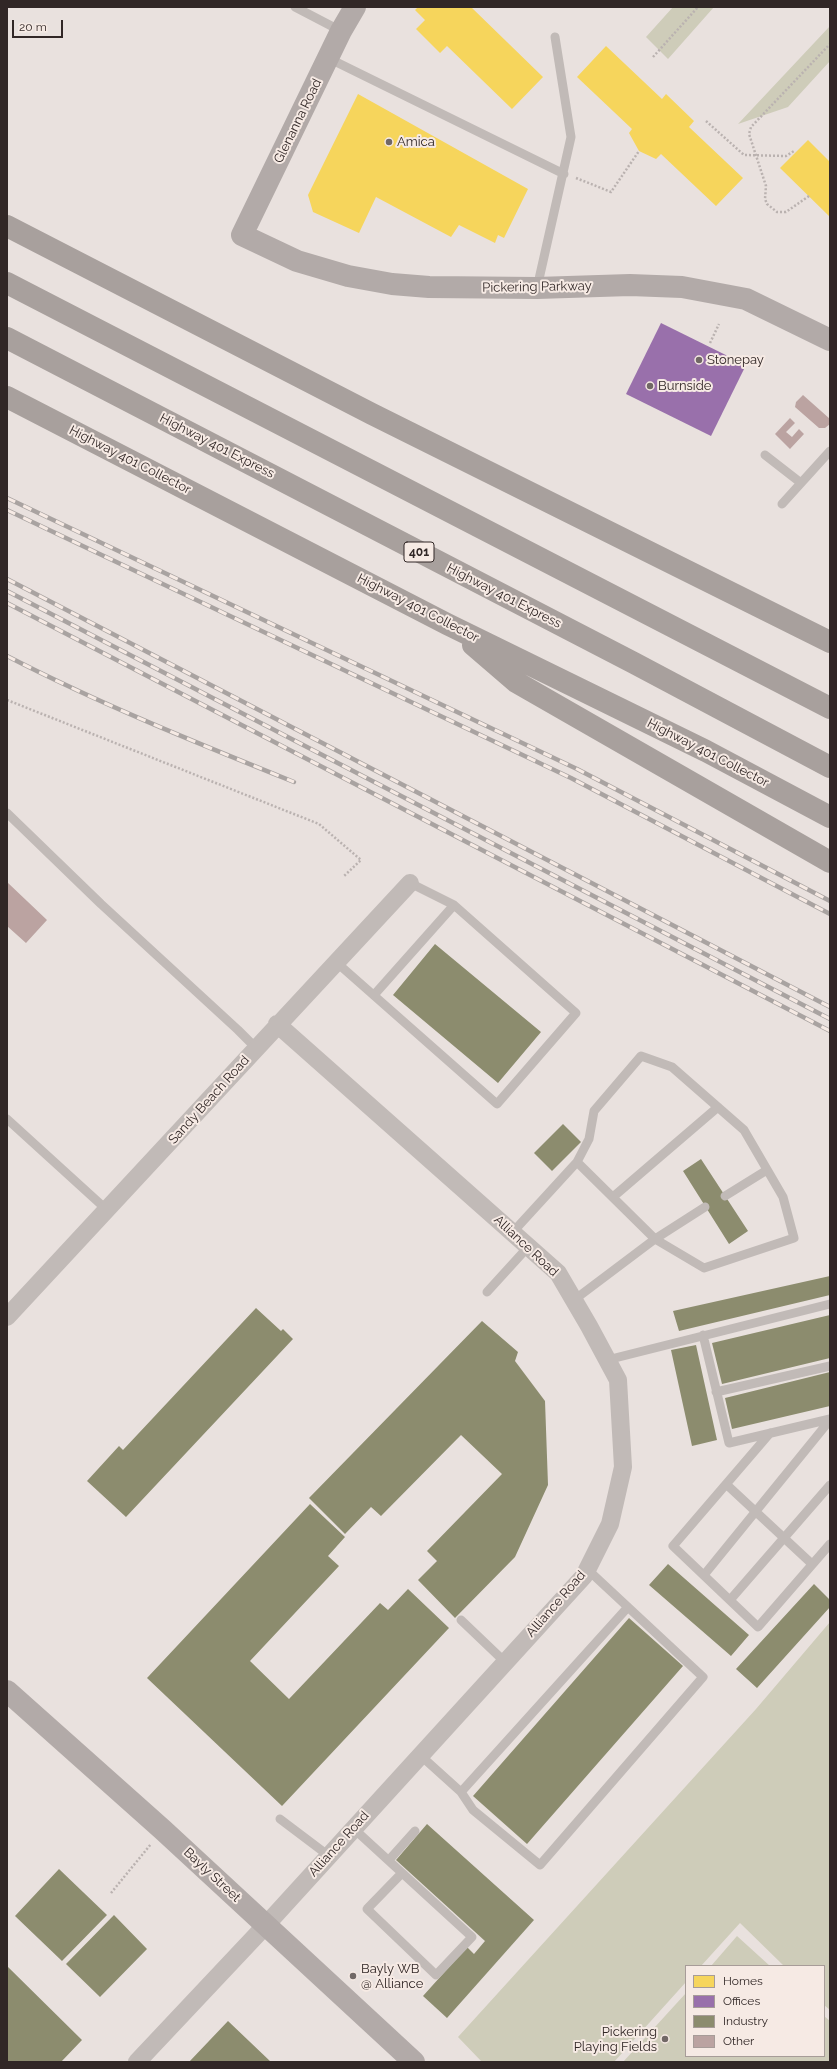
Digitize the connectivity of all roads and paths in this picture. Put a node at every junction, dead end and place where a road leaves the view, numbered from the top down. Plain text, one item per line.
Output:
1 (295, 7) edge
2 (355, 7) edge
3 (698, 7) edge
4 (341, 31) junction
5 (555, 37) dead end
6 (830, 44) edge
7 (653, 57) dead end
8 (328, 58) junction
9 (706, 121) dead end
10 (639, 151) dead end
11 (794, 152) dead end
12 (756, 156) junction
13 (564, 174) junction
14 (809, 196) dead end
15 (7, 226) edge
16 (242, 235) joint
17 (7, 283) edge
18 (537, 288) junction
19 (719, 324) dead end
20 (7, 338) edge
21 (830, 340) edge
22 (710, 343) dead end
23 (7, 397) edge
24 (830, 451) edge
25 (765, 455) dead end
26 (801, 483) junction
27 (782, 504) dead end
28 (447, 624) junction
29 (830, 642) edge
30 (7, 700) edge
31 (830, 708) edge
32 (830, 767) edge
33 (7, 814) edge
34 (830, 817) edge
35 (830, 862) edge
36 (344, 876) dead end
37 (410, 883) joint
38 (454, 905) junction
39 (336, 962) junction
40 (374, 995) junction
41 (277, 1024) junction
42 (256, 1048) junction
43 (718, 1107) junction
44 (7, 1119) edge
45 (577, 1162) junction
46 (767, 1170) junction
47 (725, 1196) dead end
48 (613, 1197) junction
49 (705, 1207) dead end
50 (107, 1210) junction
51 (512, 1233) junction
52 (655, 1239) junction
53 (528, 1247) junction
54 (487, 1292) dead end
55 (574, 1300) junction
56 (830, 1304) edge
57 (7, 1317) edge
58 (703, 1335) junction
59 (607, 1360) junction
60 (830, 1366) edge
61 (716, 1392) junction
62 (830, 1419) edge
63 (770, 1433) junction
64 (726, 1484) junction
65 (830, 1485) edge
66 (755, 1512) junction
67 (784, 1538) junction
68 (830, 1544) edge
69 (812, 1564) junction
70 (587, 1570) junction
71 (704, 1575) junction
72 (730, 1600) junction
73 (628, 1607) junction
74 (461, 1620) dead end
75 (505, 1662) junction
76 (7, 1691) edge
77 (420, 1755) junction
78 (461, 1792) junction
79 (280, 1818) dead end
80 (353, 1828) junction
81 (163, 1830) junction
82 (415, 1831) dead end
83 (329, 1856) junction
84 (388, 1860) junction
85 (402, 1873) junction
86 (111, 1893) dead end
87 (266, 1925) junction
88 (137, 2062) edge
89 (414, 2062) edge

1 - 4 lane
2 - 4 street, Glenanna Road
3 - 7 path
4 - 8 street, Glenanna Road
5 - 13 lane
6 - 12 path
8 - 13 lane
8 - 16 street, Glenanna Road
9 - 12 path
10 - 13 path
11 - 12 path
12 - 14 path
13 - 18 lane
15 - 29 highway
16 - 18 street, Pickering Parkway
17 - 31 highway
18 - 21 street, Pickering Parkway
19 - 22 path
20 - 32 highway, Highway 401 Express / 401
23 - 28 highway, Highway 401 Collector
24 - 26 lane
25 - 26 lane
26 - 27 lane
28 - 34 highway, Highway 401 Collector
28 - 35 highway
30 - 36 path
33 - 42 lane
37 - 38 lane
37 - 39 street, Sandy Beach Road
38 - 40 lane
38 - 40 lane
39 - 40 lane
39 - 41 street, Sandy Beach Road
41 - 42 street, Sandy Beach Road
41 - 51 street, Alliance Road
42 - 50 street, Sandy Beach Road
43 - 45 lane
43 - 46 lane
43 - 48 lane
44 - 50 lane
45 - 48 lane
45 - 51 lane
46 - 47 lane
46 - 52 lane
48 - 52 lane
49 - 52 lane
50 - 57 street, Sandy Beach Road
51 - 53 street, Alliance Road
52 - 55 lane
53 - 54 lane
53 - 55 street, Alliance Road
55 - 59 street, Alliance Road
56 - 58 lane
58 - 59 lane
58 - 61 lane
59 - 70 street, Alliance Road
60 - 61 lane
61 - 63 lane
62 - 63 lane
62 - 66 lane
63 - 64 lane
64 - 66 lane
64 - 71 lane
65 - 67 lane
66 - 67 lane
66 - 71 lane
67 - 69 lane
67 - 72 lane
68 - 69 lane
69 - 72 lane
70 - 73 lane
70 - 75 street, Alliance Road
71 - 72 lane
73 - 78 lane
73 - 78 lane
74 - 75 lane
75 - 77 street, Alliance Road
76 - 81 street, Bayly Street
77 - 78 lane
77 - 80 street, Alliance Road
79 - 83 lane
80 - 83 street, Alliance Road
80 - 84 lane
81 - 86 path
81 - 87 street, Bayly Street
82 - 84 lane
83 - 87 street, Alliance Road
84 - 85 lane
85 - 85 lane
87 - 88 street, Alliance Road
87 - 89 street, Bayly Street

